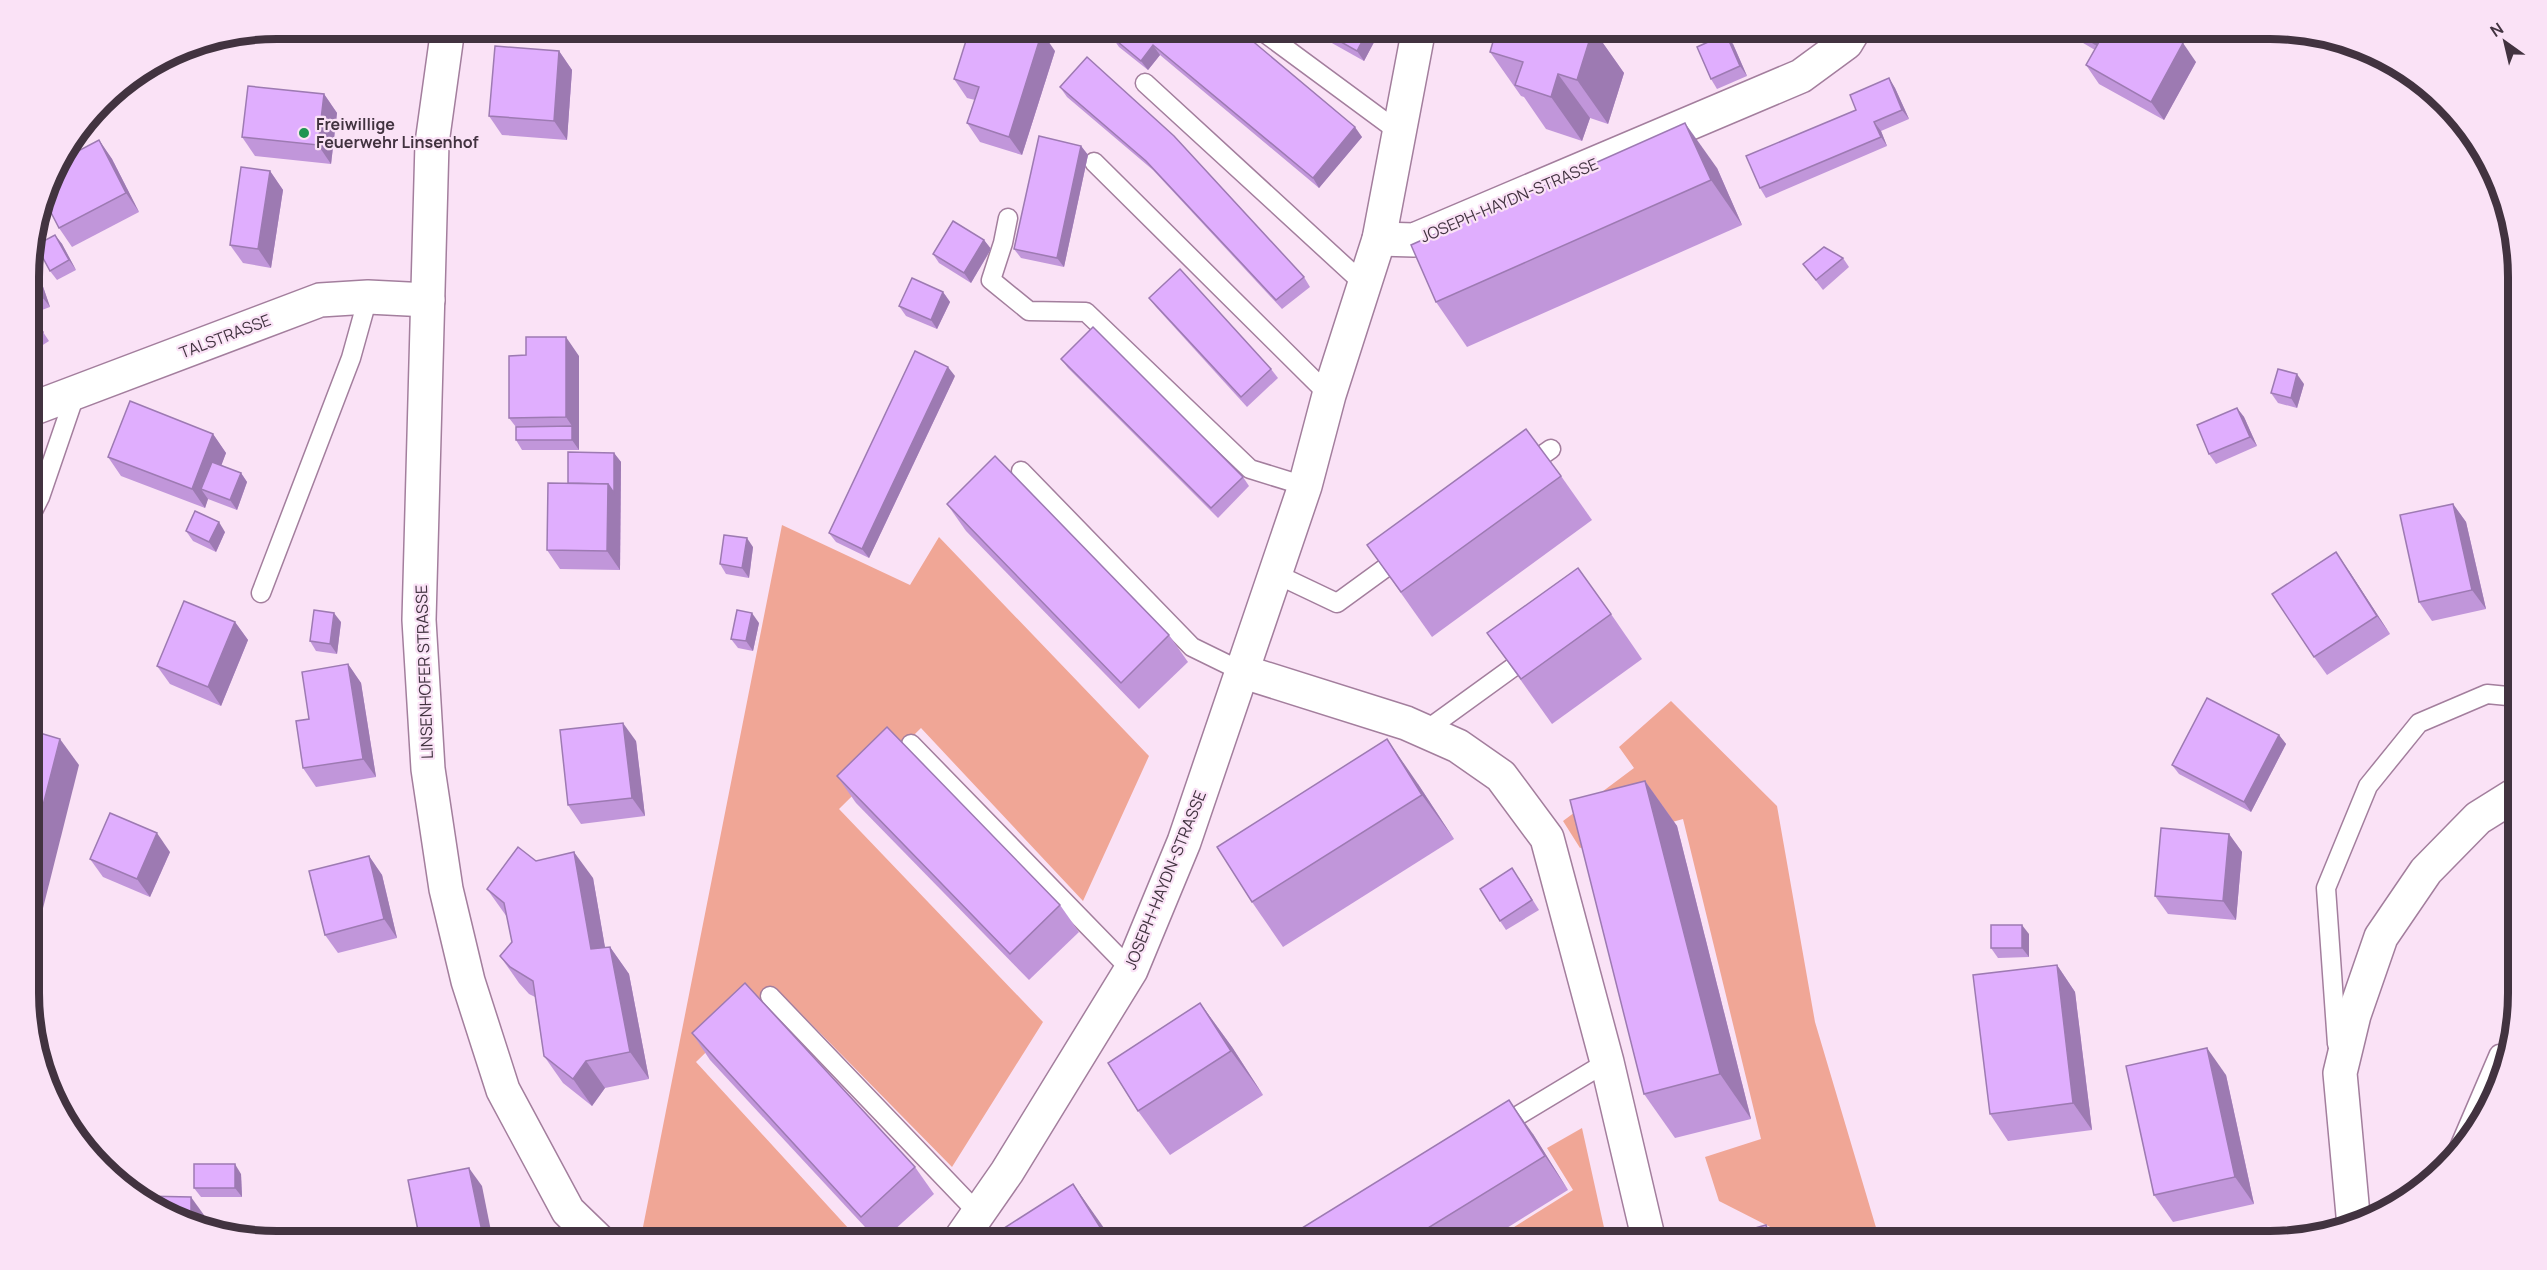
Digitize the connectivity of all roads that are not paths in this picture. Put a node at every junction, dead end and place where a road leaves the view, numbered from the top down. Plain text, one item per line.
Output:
1 (446, 39) edge
2 (1273, 39) edge
3 (1417, 39) edge
4 (1848, 39) edge
5 (1145, 83) dead end
6 (1399, 132) junction
7 (1094, 162) dead end
8 (1008, 218) dead end
9 (1379, 239) junction
10 (1365, 285) junction
11 (368, 297) junction
12 (428, 300) junction
13 (76, 392) junction
14 (1329, 395) junction
15 (39, 406) edge
16 (1551, 449) dead end
17 (1021, 471) dead end
18 (1507, 480) edge
19 (1305, 486) junction
20 (39, 499) edge
21 (1415, 547) edge
22 (1276, 574) junction
23 (261, 593) dead end
24 (1549, 641) edge
25 (1241, 671) junction
26 (2508, 696) edge
27 (1425, 731) junction
28 (911, 744) dead end
29 (2508, 799) edge
30 (1131, 970) junction
31 (770, 996) dead end
32 (2499, 1054) dead end
33 (1607, 1062) junction
34 (2340, 1073) junction
35 (2470, 1122) edge
36 (1484, 1136) edge
37 (978, 1213) junction
38 (2353, 1216) edge
39 (589, 1231) edge
40 (966, 1231) edge
41 (1647, 1231) edge

1 - 12 street, LINSENHOFER STRASSE
2 - 6 lane
3 - 6 street, JOSEPH-HAYDN-STRASSE
4 - 9 street, JOSEPH-HAYDN-STRASSE
5 - 10 lane
6 - 9 street, JOSEPH-HAYDN-STRASSE
7 - 14 lane
8 - 19 lane
9 - 10 street, JOSEPH-HAYDN-STRASSE
10 - 14 street, JOSEPH-HAYDN-STRASSE
11 - 12 street, TALSTRASSE
11 - 13 street, TALSTRASSE
11 - 23 lane
12 - 39 street, LINSENHOFER STRASSE
13 - 15 street, TALSTRASSE
13 - 20 lane
14 - 19 street, JOSEPH-HAYDN-STRASSE
16 - 18 lane
17 - 25 lane
19 - 22 street, JOSEPH-HAYDN-STRASSE
21 - 22 lane
22 - 25 street, JOSEPH-HAYDN-STRASSE
24 - 27 lane
25 - 27 street
25 - 30 street, JOSEPH-HAYDN-STRASSE
26 - 34 lane
27 - 33 street
28 - 30 lane
29 - 34 street
30 - 37 street, JOSEPH-HAYDN-STRASSE
31 - 37 lane
32 - 35 lane
33 - 36 lane
33 - 41 street
34 - 38 street
37 - 40 street, JOSEPH-HAYDN-STRASSE

